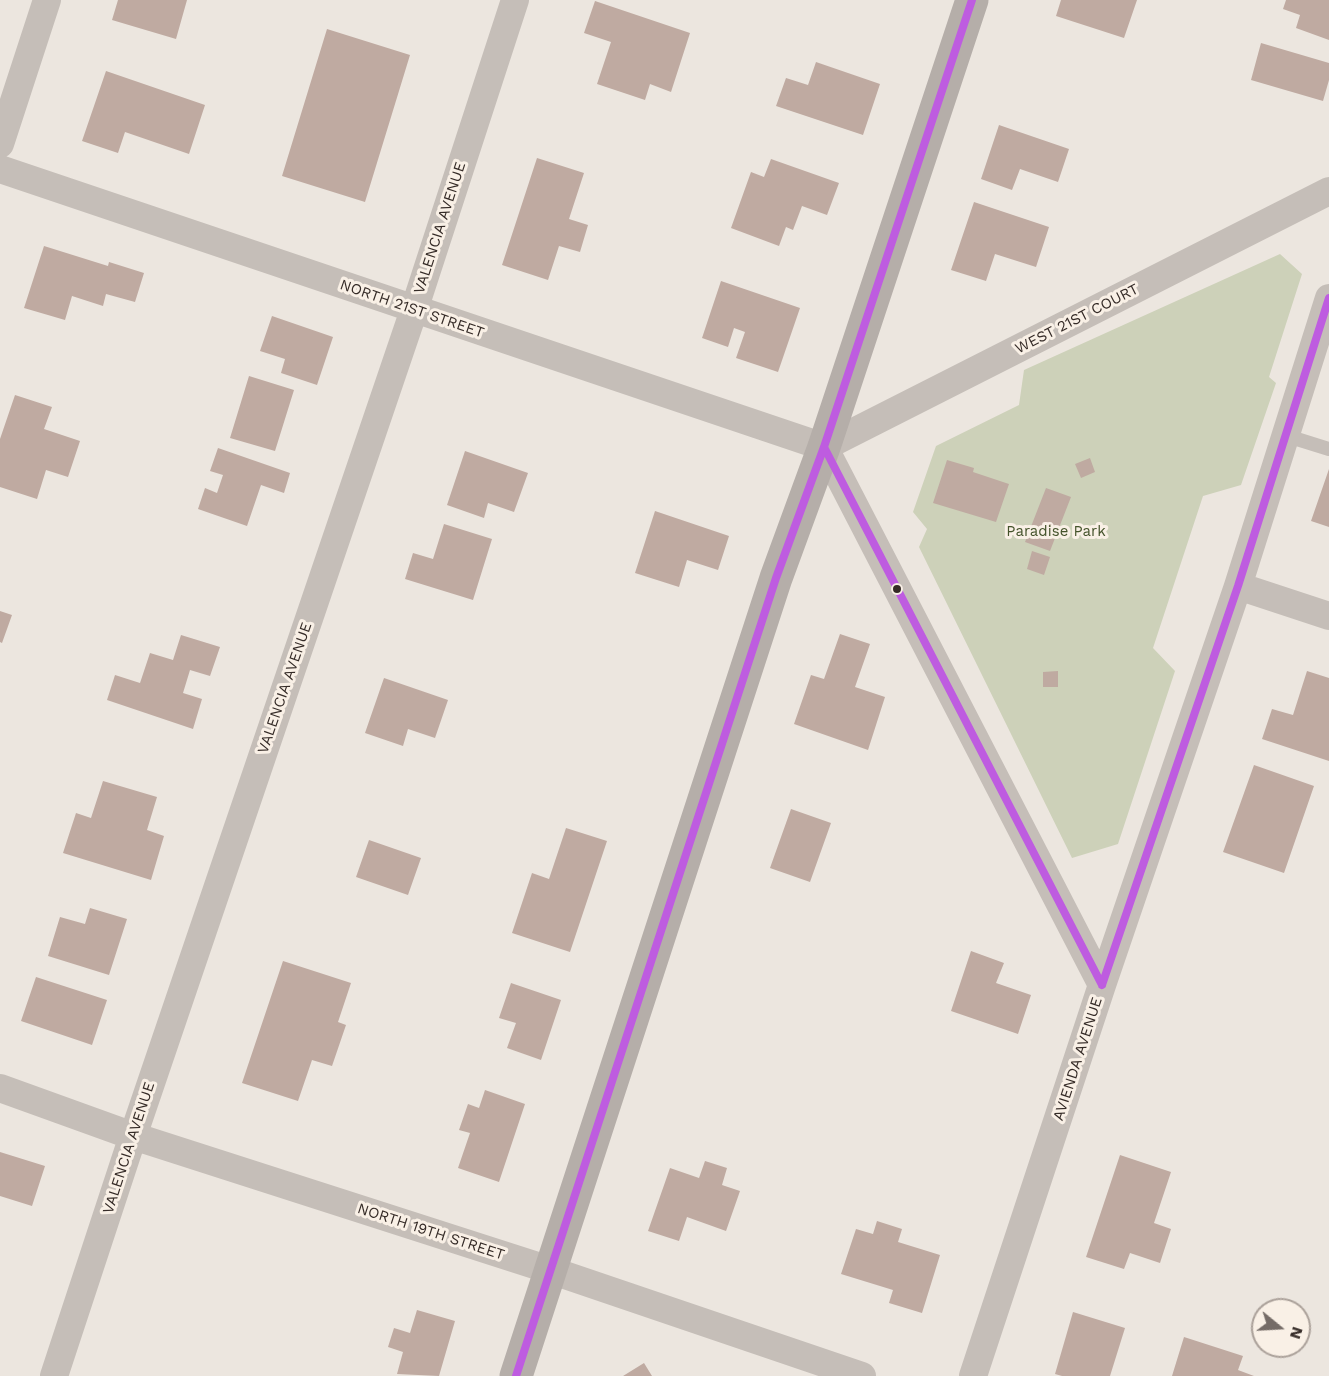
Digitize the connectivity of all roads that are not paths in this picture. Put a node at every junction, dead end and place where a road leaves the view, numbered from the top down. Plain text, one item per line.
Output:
1 (47, 0) edge
2 (515, 0) edge
3 (972, 0) edge
4 (0, 144) edge
5 (0, 170) edge
6 (1329, 191) edge
7 (1329, 298) edge
8 (414, 310) junction
9 (1284, 435) junction
10 (824, 447) junction
11 (1329, 449) edge
12 (1238, 586) junction
13 (1329, 616) edge
14 (1102, 985) junction
15 (0, 1088) edge
16 (133, 1136) junction
17 (550, 1270) junction
18 (54, 1376) edge
19 (516, 1376) edge
20 (862, 1376) edge
21 (974, 1376) edge

1 - 4 street
2 - 8 street, VALENCIA AVENUE
3 - 10 street
5 - 8 street, NORTH 21ST STREET
6 - 10 street, WEST 21ST COURT
7 - 9 street, AVIENDA AVENUE
8 - 10 street, NORTH 21ST STREET
8 - 16 street, VALENCIA AVENUE
9 - 11 lane
9 - 12 street, AVIENDA AVENUE
10 - 14 street
10 - 17 street
12 - 13 street
12 - 14 street, AVIENDA AVENUE
14 - 21 street, AVIENDA AVENUE
15 - 16 street, NORTH 19TH STREET
16 - 17 street, NORTH 19TH STREET
16 - 18 street, VALENCIA AVENUE
17 - 19 street
17 - 20 street, NORTH 19TH STREET

